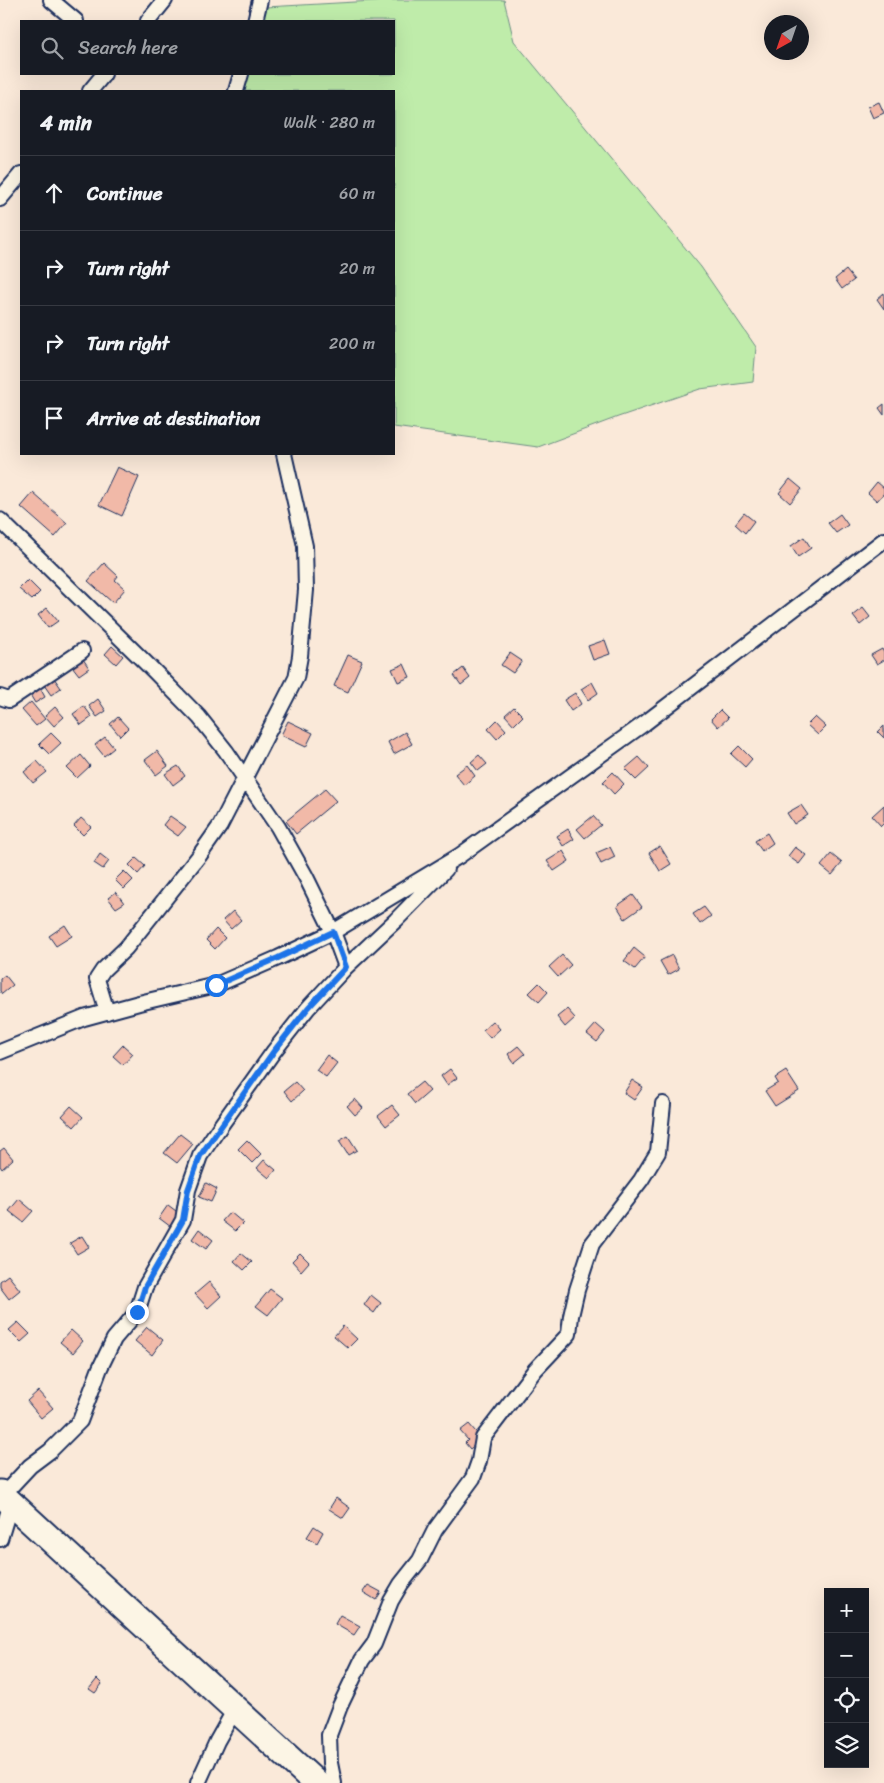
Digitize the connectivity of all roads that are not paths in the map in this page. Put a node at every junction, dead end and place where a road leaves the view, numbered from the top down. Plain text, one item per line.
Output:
1 (51, 0) edge
2 (165, 0) edge
3 (260, 0) edge
4 (75, 20) edge
5 (149, 20) edge
6 (255, 20) edge
7 (103, 75) edge
8 (241, 75) edge
9 (91, 90) edge
10 (236, 90) edge
11 (20, 175) edge
12 (0, 199) edge
13 (284, 455) edge
14 (0, 520) edge
15 (884, 540) edge
16 (82, 651) dead end
17 (0, 697) edge
18 (244, 778) junction
19 (459, 856) junction
20 (333, 932) junction
21 (346, 967) junction
22 (107, 1012) junction
23 (0, 1052) edge
24 (663, 1104) dead end
25 (4, 1497) edge
26 (0, 1539) edge
27 (235, 1709) junction
28 (198, 1783) edge
29 (316, 1783) edge
30 (334, 1783) edge

1 - 4 street
2 - 5 street
3 - 6 street
7 - 9 street
8 - 10 street
11 - 12 street
13 - 18 street
14 - 18 street
15 - 19 street
16 - 17 street
18 - 20 street
18 - 22 street
19 - 20 street
19 - 21 street
20 - 21 street
20 - 22 street
21 - 25 street
22 - 23 street
24 - 30 street
25 - 26 street
25 - 27 highway
27 - 28 street
27 - 29 highway

